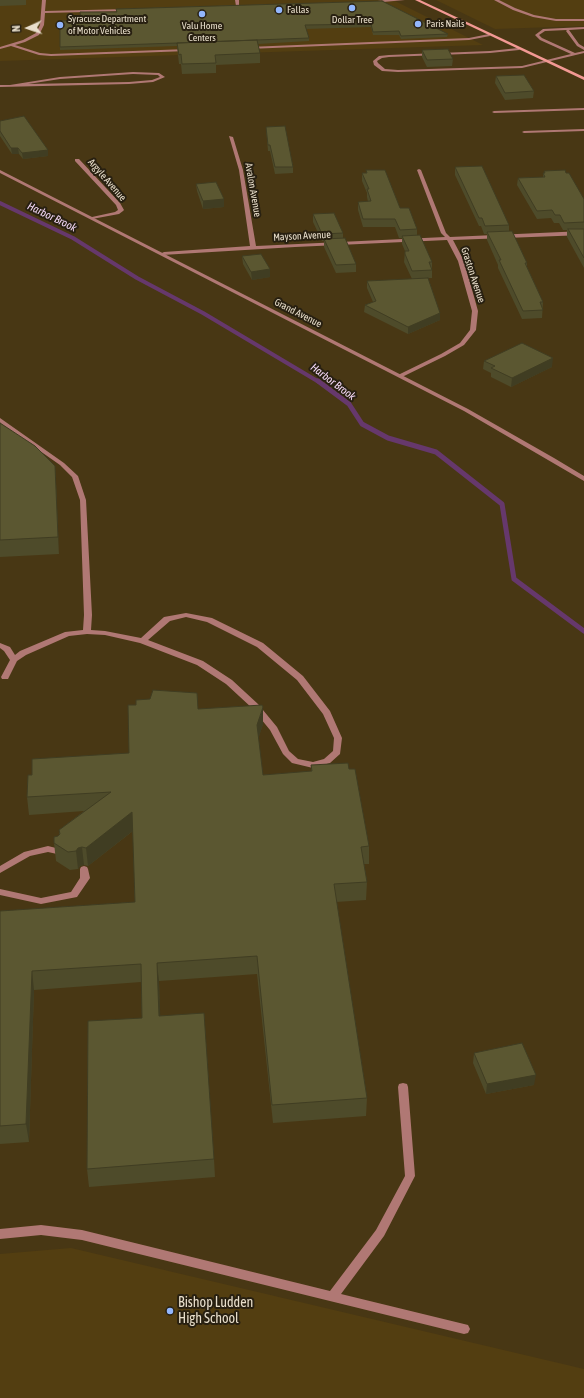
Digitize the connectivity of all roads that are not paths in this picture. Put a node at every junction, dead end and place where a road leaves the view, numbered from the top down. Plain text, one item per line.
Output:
1 (44, 0) edge
2 (237, 0) edge
3 (403, 0) edge
4 (417, 0) edge
5 (496, 0) edge
6 (369, 2) edge
7 (232, 6) edge
8 (238, 6) junction
9 (245, 6) edge
10 (133, 10) edge
11 (44, 12) junction
12 (584, 20) edge
13 (584, 28) edge
14 (568, 31) dead end
15 (489, 35) junction
16 (11, 45) junction
17 (0, 48) edge
18 (241, 48) edge
19 (518, 49) junction
20 (584, 49) edge
21 (193, 50) edge
22 (584, 52) edge
23 (574, 54) junction
24 (545, 61) junction
25 (584, 79) edge
26 (0, 86) edge
27 (10, 86) junction
28 (584, 109) edge
29 (494, 112) dead end
30 (584, 130) edge
31 (524, 132) dead end
32 (231, 137) dead end
33 (77, 160) dead end
34 (419, 170) dead end
35 (0, 171) edge
36 (94, 218) junction
37 (584, 233) edge
38 (448, 238) junction
39 (253, 247) junction
40 (164, 254) junction
41 (400, 376) junction
42 (0, 420) edge
43 (584, 479) edge
44 (87, 632) junction
45 (142, 641) junction
46 (0, 646) edge
47 (14, 660) junction
48 (5, 677) dead end
49 (57, 851) edge
50 (84, 869) dead end
51 (0, 870) edge
52 (0, 892) edge
53 (403, 1087) dead end
54 (0, 1234) edge
55 (332, 1297) junction
56 (464, 1329) dead end

1 - 11 street
2 - 8 street
3 - 6 street
4 - 15 main road
5 - 12 street
7 - 8 street
8 - 9 street
10 - 11 street
11 - 16 street
13 - 23 street
14 - 20 street
15 - 18 street
15 - 19 main road
16 - 17 street
16 - 21 street
19 - 24 main road
19 - 24 street
22 - 23 street
23 - 24 street
24 - 25 main road
26 - 27 street
27 - 27 street
28 - 29 street
30 - 31 street
32 - 39 street, Avalon Avenue
33 - 36 street, Argyle Avenue
34 - 38 street, Graston Avenue
35 - 36 street, Grand Avenue
36 - 40 street, Grand Avenue
37 - 38 street, Mayson Avenue
38 - 39 street, Mayson Avenue
38 - 41 street, Graston Avenue
39 - 40 street, Mayson Avenue
40 - 41 street, Grand Avenue
41 - 43 street, Grand Avenue
42 - 44 street
44 - 45 street
44 - 47 street
45 - 45 street
46 - 47 street
47 - 48 street
49 - 51 street
50 - 52 street
53 - 55 street
54 - 55 street
55 - 56 street

